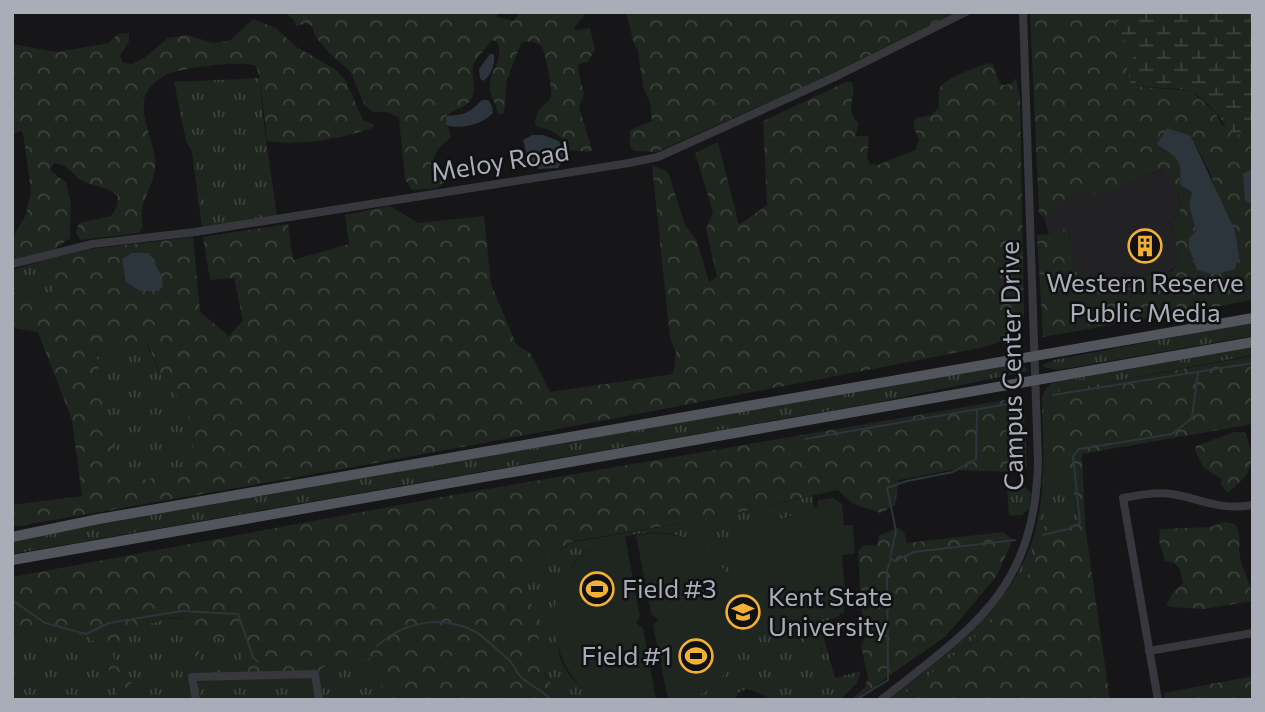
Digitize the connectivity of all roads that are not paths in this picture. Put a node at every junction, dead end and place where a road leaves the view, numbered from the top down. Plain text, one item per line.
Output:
1 (966, 12) edge
2 (1023, 12) edge
3 (12, 264) edge
4 (1253, 318) edge
5 (1253, 342) edge
6 (1035, 356) junction
7 (1036, 380) junction
8 (1253, 505) edge
9 (12, 537) edge
10 (12, 560) edge
11 (1253, 633) edge
12 (1149, 651) junction
13 (196, 700) edge
14 (319, 700) edge
15 (881, 700) edge
16 (1158, 700) edge

1 - 3 street, Meloy Road
2 - 6 street, Campus Center Drive
4 - 6 main road
5 - 7 main road
6 - 7 street, Campus Center Drive
6 - 9 main road
7 - 10 main road
7 - 15 street, Campus Center Drive
8 - 12 street
11 - 12 street
12 - 16 street
13 - 14 street

